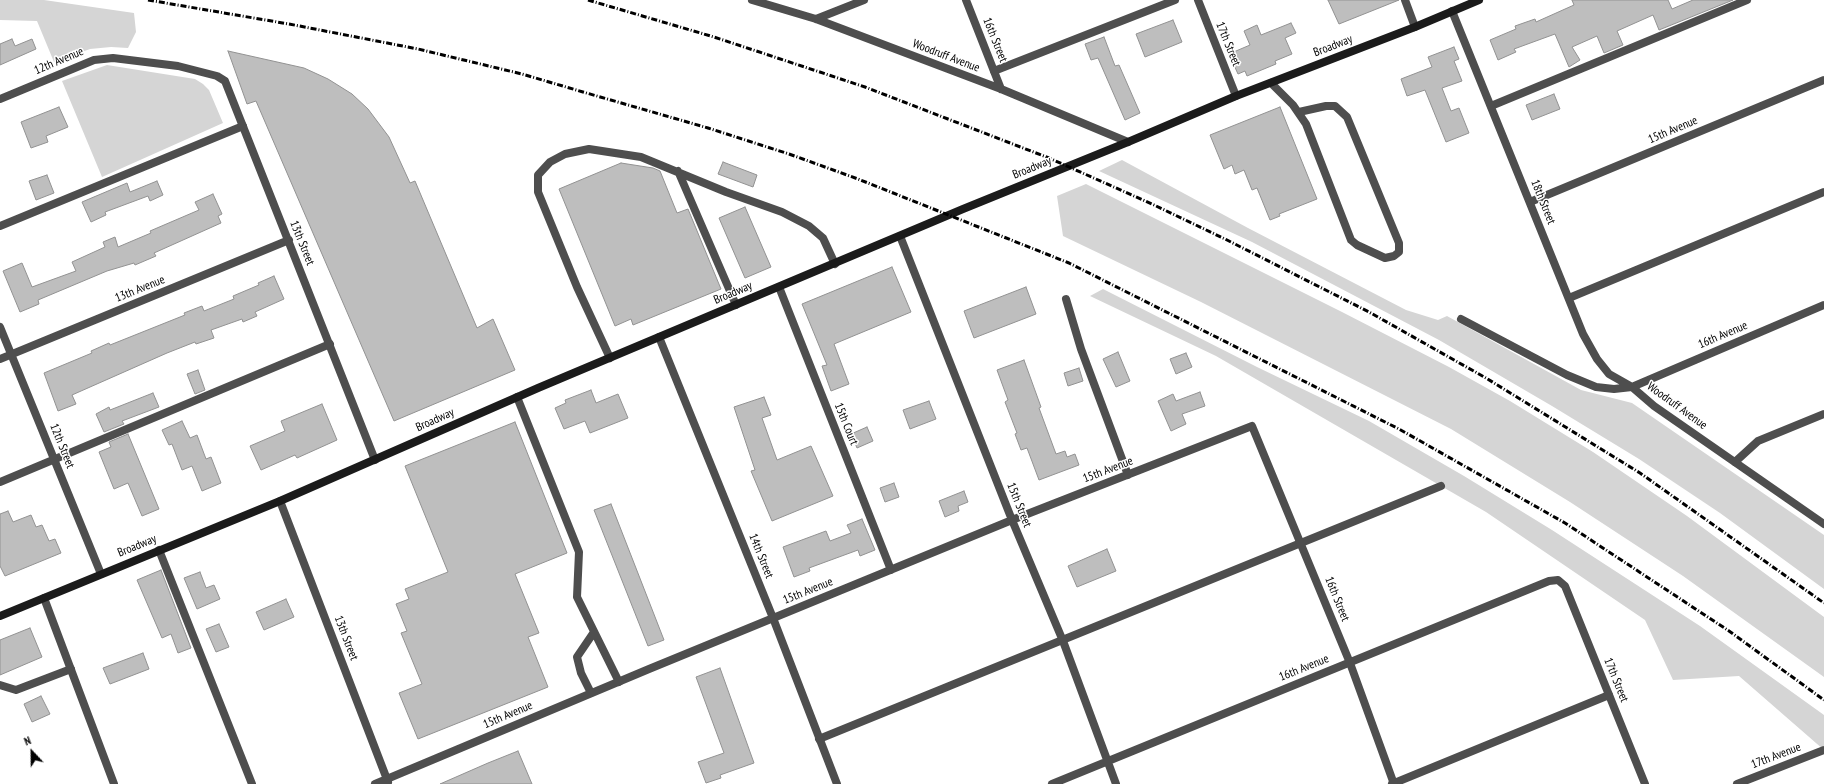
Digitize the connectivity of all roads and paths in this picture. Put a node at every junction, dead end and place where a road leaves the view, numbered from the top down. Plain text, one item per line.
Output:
1 (752, 0) edge
2 (864, 0) edge
3 (966, 0) edge
4 (1175, 0) edge
5 (1198, 0) edge
6 (1405, 0) edge
7 (1479, 0) edge
8 (1747, 0) edge
9 (1452, 11) junction
10 (816, 19) junction
11 (1415, 27) junction
12 (178, 66) joint
13 (994, 71) junction
14 (1824, 80) edge
15 (1271, 83) junction
16 (1001, 89) junction
17 (1236, 96) junction
18 (0, 99) edge
19 (1491, 106) junction
20 (1299, 112) junction
21 (243, 126) junction
22 (1128, 142) junction
23 (678, 171) junction
24 (1824, 192) edge
25 (1530, 202) junction
26 (0, 226) edge
27 (900, 236) junction
28 (289, 240) junction
29 (835, 264) junction
30 (779, 287) junction
31 (1569, 298) junction
32 (1066, 299) dead end
33 (736, 305) junction
34 (1824, 305) edge
35 (1461, 318) dead end
36 (0, 327) edge
37 (659, 337) junction
38 (330, 344) junction
39 (11, 354) junction
40 (610, 358) junction
41 (0, 359) edge
42 (1632, 387) junction
43 (517, 397) junction
44 (1824, 414) edge
45 (1252, 426) joint
46 (54, 459) junction
47 (376, 460) junction
48 (1735, 462) junction
49 (1128, 475) junction
50 (0, 482) edge
51 (1441, 486) dead end
52 (280, 501) junction
53 (1012, 520) junction
54 (1824, 524) edge
55 (1301, 543) junction
56 (159, 550) junction
57 (891, 570) junction
58 (101, 574) junction
59 (1565, 586) joint
60 (44, 598) junction
61 (0, 616) edge
62 (773, 618) junction
63 (594, 632) junction
64 (1063, 640) junction
65 (1350, 663) junction
66 (71, 669) junction
67 (618, 682) junction
68 (0, 685) edge
69 (591, 694) junction
70 (1609, 696) junction
71 (819, 739) junction
72 (1824, 750) edge
73 (1107, 761) junction
74 (388, 782) edge
75 (114, 784) edge
76 (252, 784) edge
77 (375, 784) edge
78 (837, 784) edge
79 (1052, 784) edge
80 (1116, 784) edge
81 (1393, 784) edge
82 (1644, 784) edge
83 (1737, 784) edge

1 - 10 street, Woodruff Avenue
2 - 10 street
3 - 13 street, 16th Street
4 - 13 street
5 - 17 street, 17th Street
6 - 11 street
7 - 9 main road, Broadway
8 - 19 street
9 - 11 main road, Broadway
9 - 19 street, 18th Street
10 - 16 street, Woodruff Avenue
11 - 15 main road, Broadway
12 - 18 street, 12th Avenue
12 - 21 street, 13th Street
13 - 16 street, 16th Street
14 - 25 street, 15th Avenue
15 - 17 main road, Broadway
15 - 20 street
16 - 22 street, Woodruff Avenue
17 - 22 main road, Broadway
19 - 25 street, 18th Street
20 - 20 street
21 - 26 street
21 - 28 street, 13th Street
22 - 27 main road, Broadway
23 - 29 street
23 - 33 street
23 - 40 street
24 - 31 street
25 - 31 street, 18th Street
27 - 29 main road, Broadway
27 - 53 street, 15th Street
28 - 38 street, 13th Street
28 - 39 street, 13th Avenue
29 - 30 main road, Broadway
30 - 33 main road, Broadway
30 - 57 street, 15th Court
31 - 42 street, 18th Street
32 - 49 street
33 - 37 main road, Broadway
34 - 42 street, 16th Avenue
35 - 42 street, Woodruff Avenue
36 - 39 street, 12th Street
37 - 40 main road, Broadway
37 - 62 street, 14th Street
38 - 46 street
38 - 47 street, 13th Street
39 - 41 street, 13th Avenue
39 - 46 street, 12th Street
40 - 43 main road, Broadway
42 - 48 street, Woodruff Avenue
43 - 47 main road, Broadway
43 - 63 street
44 - 48 street
45 - 49 street, 15th Avenue
45 - 55 street, 16th Street
46 - 50 street
46 - 58 street, 12th Street
47 - 52 main road, Broadway
48 - 54 street, Woodruff Avenue
49 - 53 street, 15th Avenue
51 - 55 street
52 - 56 main road, Broadway
52 - 74 street, 13th Street
53 - 57 street, 15th Avenue
53 - 64 street, 15th Street
55 - 64 street
55 - 65 street, 16th Street
56 - 58 main road, Broadway
56 - 76 street
57 - 62 street, 15th Avenue
58 - 60 main road, Broadway
59 - 65 street, 16th Avenue
59 - 70 street, 17th Street
60 - 61 main road, Broadway
60 - 66 street
62 - 67 street, 15th Avenue
62 - 71 street, 14th Street
63 - 67 street
63 - 69 street
64 - 71 street
64 - 73 street, 15th Street
65 - 73 street, 16th Avenue
65 - 81 street, 16th Street
66 - 68 street
66 - 75 street
67 - 69 street, 15th Avenue
69 - 74 street, 15th Avenue
70 - 81 street
70 - 82 street, 17th Street
71 - 78 street, 14th Street
72 - 83 street, 17th Avenue
73 - 79 street, 16th Avenue
73 - 80 street, 15th Street
74 - 77 street, 15th Avenue

